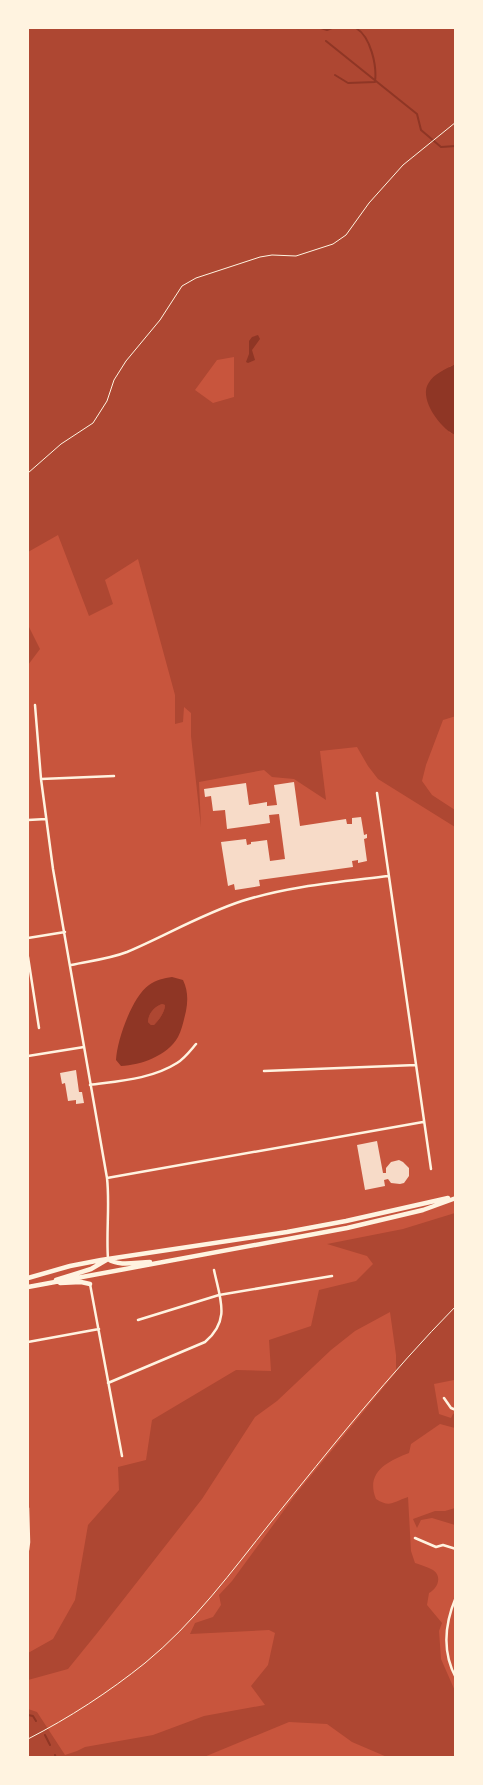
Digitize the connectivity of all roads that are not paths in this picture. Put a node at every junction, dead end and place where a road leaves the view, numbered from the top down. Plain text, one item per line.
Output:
1 (35, 704) dead end
2 (114, 776) dead end
3 (41, 779) junction
4 (377, 794) dead end
5 (46, 818) junction
6 (28, 820) edge
7 (388, 876) junction
8 (65, 932) junction
9 (28, 938) edge
10 (28, 957) edge
11 (71, 965) junction
12 (39, 1028) dead end
13 (196, 1044) dead end
14 (84, 1047) junction
15 (28, 1056) edge
16 (416, 1065) junction
17 (264, 1071) dead end
18 (90, 1085) junction
19 (424, 1122) junction
20 (431, 1169) dead end
21 (107, 1178) junction
22 (456, 1198) edge
23 (108, 1259) junction
24 (160, 1262) junction
25 (214, 1270) dead end
26 (332, 1276) dead end
27 (28, 1278) edge
28 (51, 1283) junction
29 (90, 1284) joint
30 (28, 1287) edge
31 (219, 1295) junction
32 (138, 1320) dead end
33 (99, 1330) junction
34 (28, 1342) edge
35 (108, 1383) junction
36 (444, 1398) dead end
37 (456, 1410) edge
38 (122, 1456) dead end
39 (28, 1508) edge
40 (415, 1538) dead end
41 (456, 1549) edge
42 (28, 1550) edge
43 (456, 1597) edge
44 (456, 1678) edge

1 - 3 street
2 - 3 street
3 - 5 street
4 - 7 street
5 - 6 street
5 - 8 street
7 - 11 street
7 - 16 street
8 - 9 street
8 - 11 street
10 - 12 street
11 - 14 street
13 - 18 street
14 - 15 street
14 - 18 street
16 - 17 street
16 - 19 street
18 - 21 street
19 - 20 street
19 - 21 street
21 - 23 street
22 - 23 main road
22 - 24 main road
23 - 24 main road
23 - 27 main road
23 - 28 main road
24 - 28 main road
25 - 31 street
26 - 31 street
28 - 29 main road
28 - 30 main road
29 - 33 street
31 - 32 street
31 - 35 street
33 - 34 street
33 - 35 street
35 - 38 street
36 - 37 street
39 - 42 street
40 - 41 street
43 - 44 street

